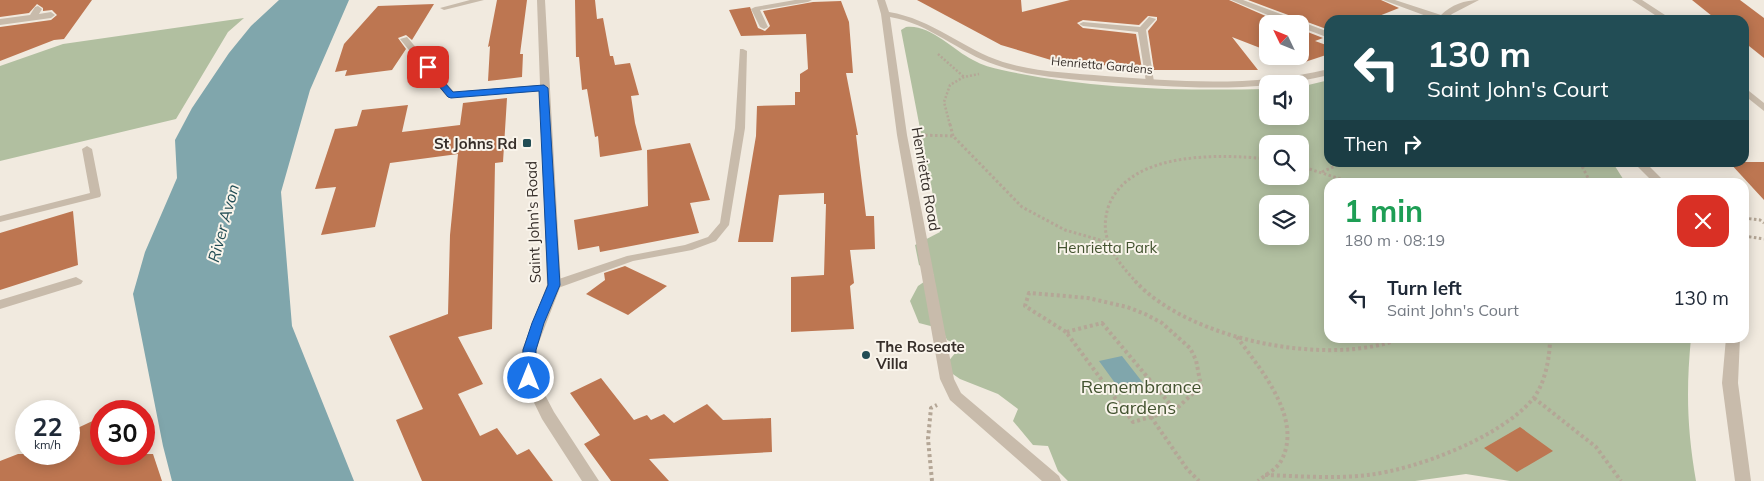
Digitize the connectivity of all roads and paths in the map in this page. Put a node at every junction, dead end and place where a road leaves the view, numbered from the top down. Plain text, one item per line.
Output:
1 (480, 0) edge
2 (542, 0) edge
3 (808, 0) edge
4 (881, 0) edge
5 (1235, 0) edge
6 (1387, 0) edge
7 (1475, 0) edge
8 (1636, 0) edge
9 (1649, 0) edge
10 (38, 8) dead end
11 (444, 8) dead end
12 (885, 14) junction
13 (51, 15) dead end
14 (1275, 15) edge
15 (1430, 15) edge
16 (1445, 15) edge
17 (1659, 15) edge
18 (1662, 15) edge
19 (33, 17) junction
20 (1152, 19) dead end
21 (0, 22) edge
22 (1083, 24) dead end
23 (764, 26) dead end
24 (1309, 28) edge
25 (1142, 30) junction
26 (1324, 33) edge
27 (404, 38) dead end
28 (744, 51) dead end
29 (1324, 73) edge
30 (1150, 82) junction
31 (544, 88) junction
32 (1749, 94) edge
33 (1764, 108) edge
34 (902, 135) junction
35 (87, 149) dead end
36 (1259, 158) edge
37 (1333, 167) edge
38 (1643, 167) edge
39 (1309, 168) edge
40 (1322, 172) junction
41 (1339, 178) edge
42 (1655, 178) edge
43 (0, 219) edge
44 (1749, 219) edge
45 (1764, 223) edge
46 (1749, 237) edge
47 (1764, 239) edge
48 (1107, 242) junction
49 (76, 282) dead end
50 (554, 285) junction
51 (0, 305) edge
52 (1066, 332) junction
53 (1237, 337) junction
54 (1382, 343) edge
55 (1550, 343) edge
56 (1733, 343) edge
57 (955, 396) junction
58 (1534, 398) junction
59 (1175, 410) junction
60 (1151, 417) junction
61 (1265, 476) junction
62 (1259, 480) edge
63 (591, 481) edge
64 (932, 481) edge
65 (1052, 481) edge
66 (1199, 481) edge
67 (1253, 481) edge
68 (1621, 481) edge
69 (1743, 481) edge

1 - 11 lane
2 - 31 street, Saint John's Road
3 - 23 lane
4 - 12 street, Henrietta Road
5 - 14 street
6 - 15 street
7 - 16 street
8 - 17 street
9 - 18 street
10 - 19 street
12 - 30 street, Henrietta Gardens
12 - 34 street, Henrietta Road
13 - 19 street
19 - 21 street
20 - 25 lane
22 - 25 lane
24 - 26 street
25 - 30 lane
27 - 31 street
28 - 50 lane
29 - 30 street, Henrietta Gardens
31 - 50 street, Saint John's Road
32 - 33 street
34 - 48 path
34 - 57 street, Henrietta Road
35 - 43 lane
36 - 48 path
37 - 40 path
38 - 42 street
39 - 40 path
40 - 41 path
44 - 45 path
46 - 47 path
48 - 53 path
49 - 51 street
50 - 63 street, Saint John's Road
52 - 59 path
52 - 59 path
52 - 60 path
53 - 54 path
53 - 61 path
55 - 58 path
56 - 69 street
57 - 64 path
57 - 65 street
58 - 61 path
58 - 68 path
59 - 60 path
60 - 66 path
61 - 62 path
62 - 67 path

